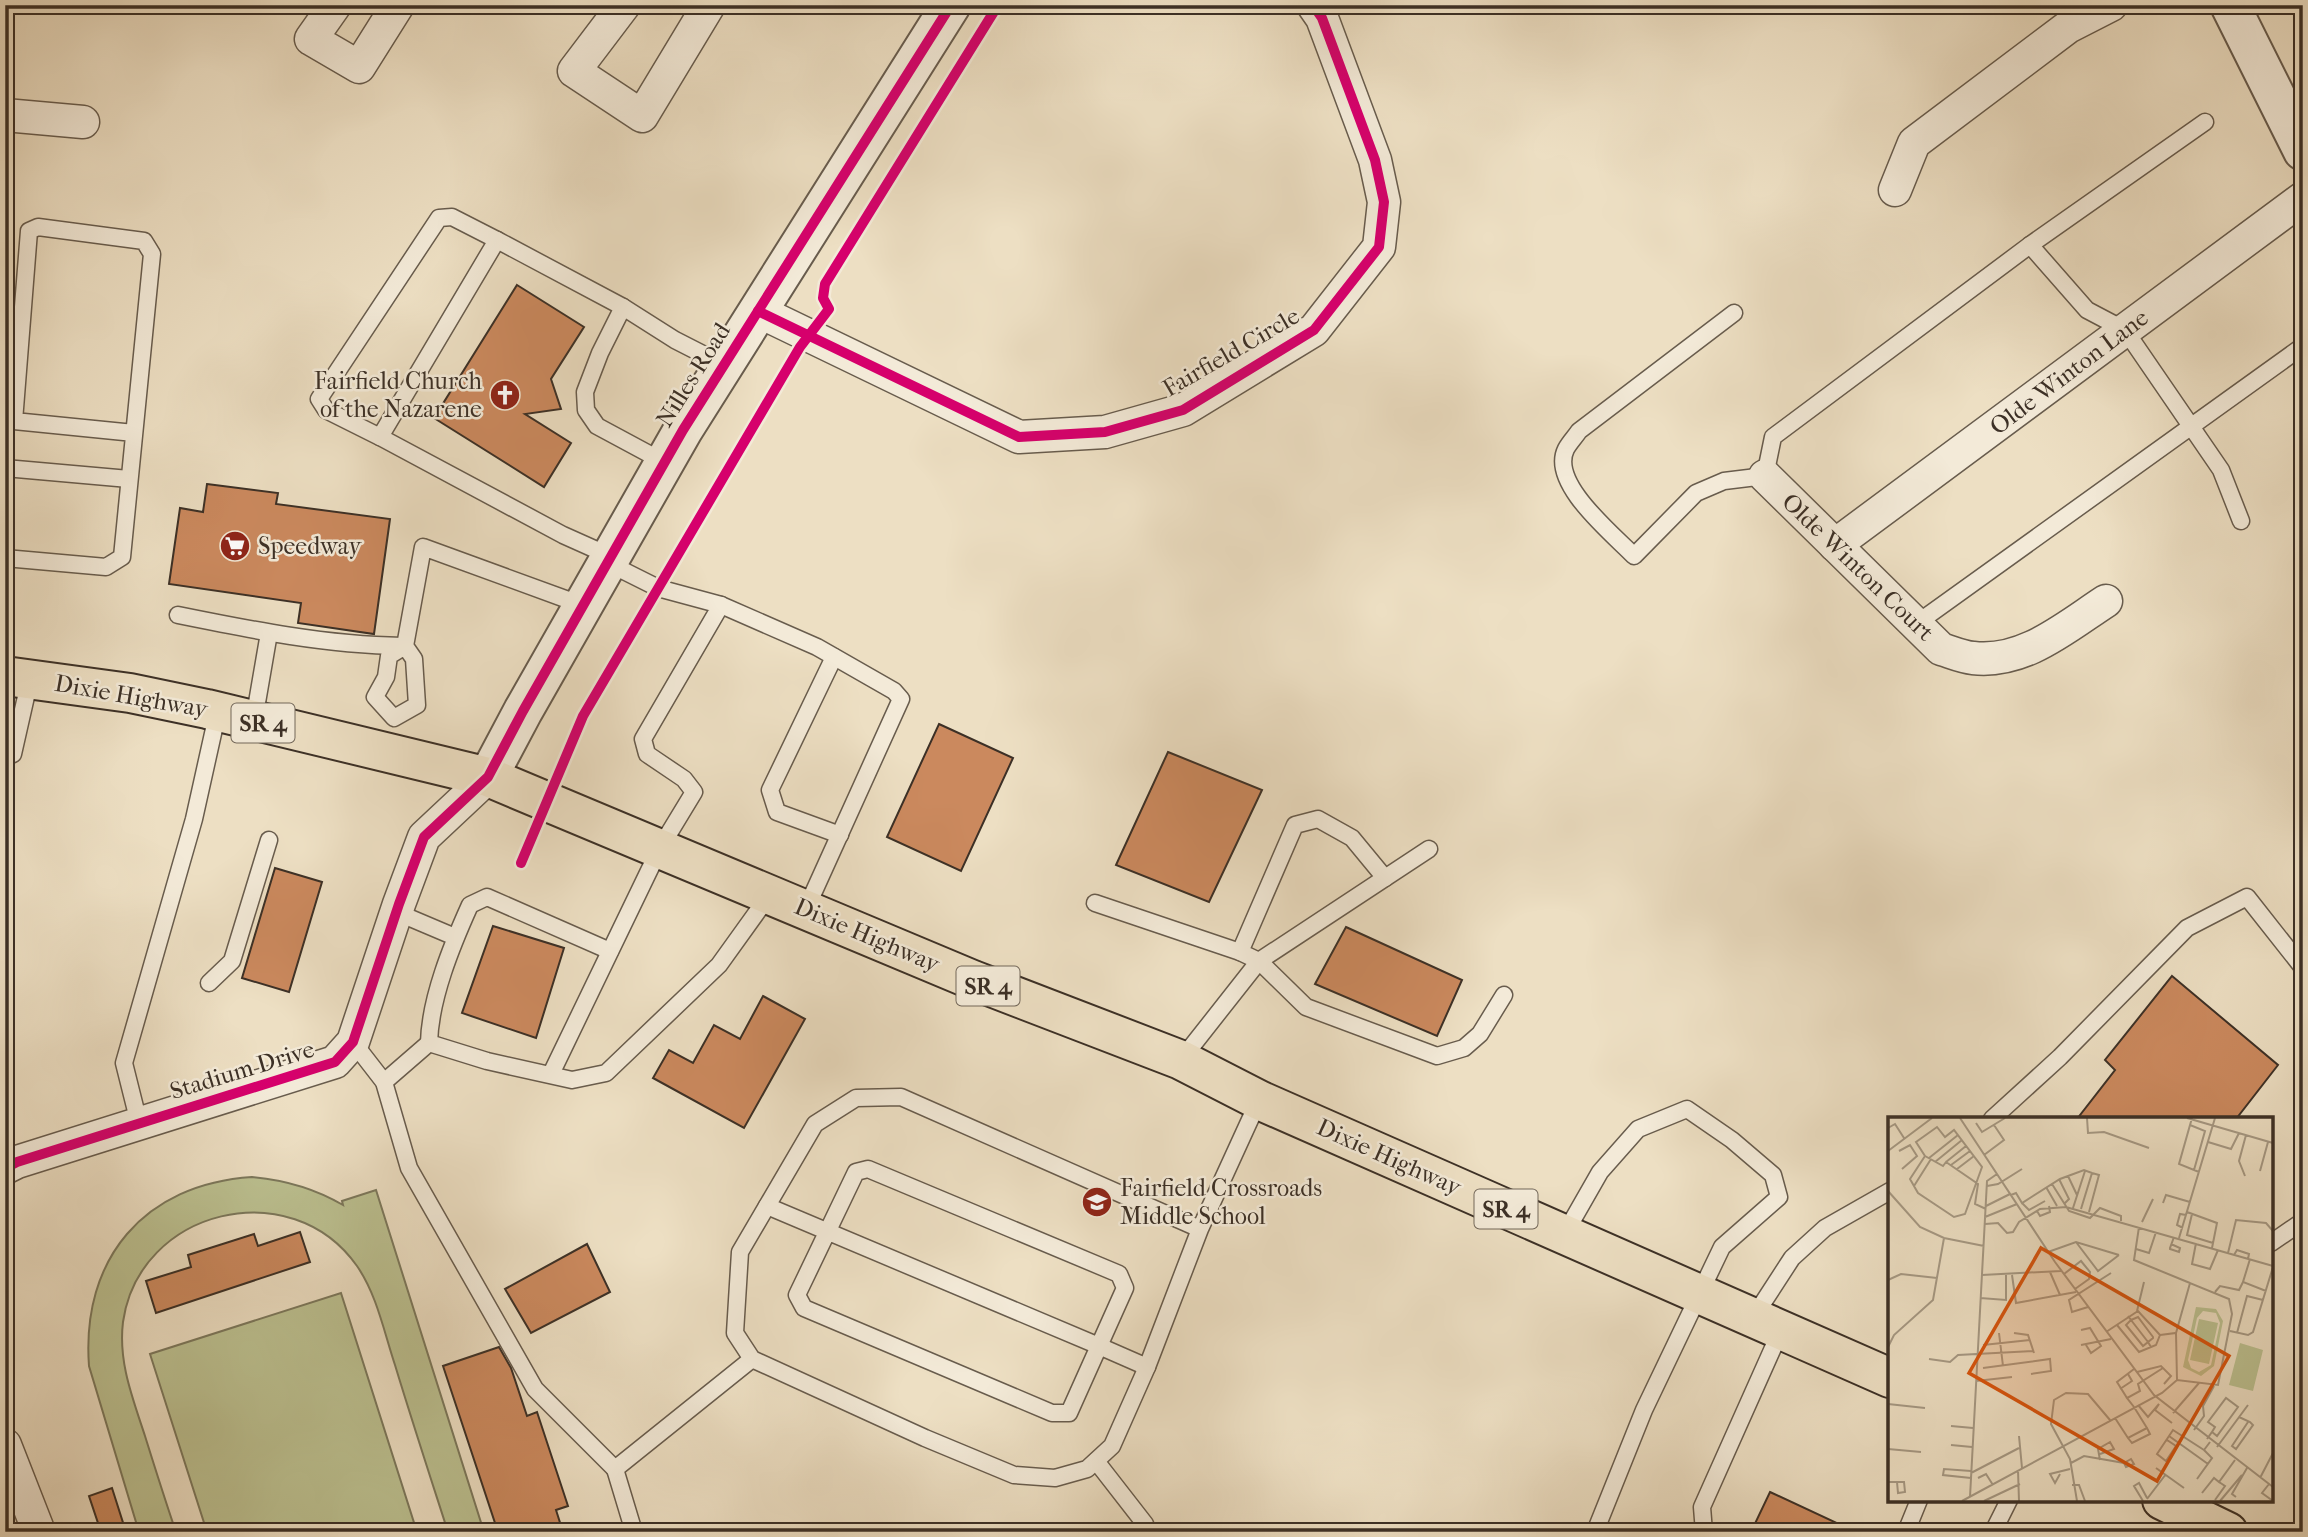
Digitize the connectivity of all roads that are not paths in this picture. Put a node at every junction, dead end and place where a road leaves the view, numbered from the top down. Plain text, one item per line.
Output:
1 (335, 5) edge
2 (398, 5) edge
3 (624, 5) edge
4 (709, 5) edge
5 (951, 5) edge
6 (1312, 5) edge
7 (2111, 5) edge
8 (2230, 5) edge
9 (5, 115) edge
10 (83, 122) dead end
11 (2205, 122) dead end
12 (2303, 151) edge
13 (1895, 190) dead end
14 (2303, 198) edge
15 (497, 240) junction
16 (2029, 245) junction
17 (623, 307) junction
18 (758, 310) junction
19 (1734, 313) dead end
20 (2125, 330) junction
21 (2303, 346) edge
22 (724, 365) junction
23 (2192, 426) junction
24 (134, 432) junction
25 (380, 437) junction
26 (664, 462) junction
27 (5, 468) edge
28 (1765, 476) junction
29 (129, 479) junction
30 (2241, 521) dead end
31 (1835, 545) junction
32 (5, 558) edge
33 (609, 559) junction
34 (2106, 601) dead end
35 (582, 605) junction
36 (721, 605) junction
37 (178, 615) dead end
38 (1916, 624) junction
39 (268, 633) junction
40 (405, 646) junction
41 (834, 657) junction
42 (18, 678) edge
43 (236, 716) junction
44 (389, 735) junction
45 (5, 757) edge
46 (488, 776) junction
47 (840, 835) junction
48 (269, 840) dead end
49 (660, 848) junction
50 (1429, 849) dead end
51 (1385, 878) junction
52 (770, 894) junction
53 (1095, 903) dead end
54 (806, 909) junction
55 (396, 912) junction
56 (455, 937) junction
57 (610, 951) junction
58 (1240, 951) junction
59 (1259, 961) junction
60 (2303, 968) edge
61 (209, 983) dead end
62 (1504, 995) dead end
63 (353, 1042) junction
64 (429, 1043) junction
65 (1181, 1060) junction
66 (551, 1074) junction
67 (384, 1082) junction
68 (1259, 1100) junction
69 (1994, 1117) edge
70 (139, 1124) junction
71 (5, 1168) edge
72 (1887, 1196) edge
73 (767, 1206) junction
74 (2303, 1222) edge
75 (1200, 1229) junction
76 (827, 1231) junction
77 (1564, 1235) junction
78 (2273, 1242) edge
79 (1698, 1294) junction
80 (1767, 1324) junction
81 (1099, 1346) junction
82 (752, 1359) junction
83 (1147, 1367) junction
84 (1888, 1377) edge
85 (5, 1444) edge
86 (1096, 1461) junction
87 (615, 1469) junction
88 (1919, 1502) edge
89 (2008, 1502) edge
90 (2166, 1502) edge
91 (2223, 1531) edge
92 (39, 1532) edge
93 (634, 1532) edge
94 (1148, 1532) edge
95 (1595, 1532) edge
96 (1704, 1532) edge
97 (1906, 1532) edge
98 (1993, 1532) edge

1 - 2 street
3 - 4 street
5 - 18 street, Nilles Road
6 - 18 street, Fairfield Circle
7 - 13 street
8 - 12 street
9 - 10 street
11 - 16 lane
14 - 20 street, Olde Winton Lane
15 - 17 lane
15 - 25 lane
15 - 25 lane
16 - 20 lane
16 - 28 lane
17 - 22 lane
17 - 26 lane
18 - 22 street, Nilles Road
19 - 28 lane
20 - 23 lane
20 - 31 street, Olde Winton Lane
21 - 23 lane
22 - 26 street, Nilles Road
23 - 30 lane
23 - 38 lane
24 - 24 lane
24 - 29 lane
25 - 33 lane
26 - 33 street, Nilles Road
27 - 29 lane
28 - 31 street, Olde Winton Court
29 - 32 lane
31 - 38 street, Olde Winton Court
33 - 35 street, Nilles Road
33 - 36 lane
34 - 38 street, Olde Winton Court
35 - 40 lane
35 - 46 street, Nilles Road
36 - 41 lane
36 - 49 lane
37 - 39 lane
39 - 40 lane
39 - 43 lane
40 - 44 lane
40 - 44 lane
41 - 47 lane
41 - 47 lane
42 - 43 main road, Dixie Highway / SR 4
42 - 45 lane
43 - 44 main road, Dixie Highway / SR 4
43 - 70 lane
44 - 46 main road, Dixie Highway / SR 4
46 - 49 main road, Dixie Highway / SR 4
46 - 55 street
47 - 54 lane
48 - 61 lane
49 - 52 main road, Dixie Highway / SR 4
49 - 57 lane
50 - 51 lane
51 - 58 lane
51 - 59 lane
52 - 54 main road, Dixie Highway / SR 4
52 - 66 lane
53 - 58 lane
54 - 65 main road, Dixie Highway / SR 4
55 - 56 lane
55 - 63 street
56 - 57 lane
56 - 64 lane
57 - 66 lane
58 - 59 lane
59 - 62 lane
59 - 65 lane
60 - 69 lane
63 - 67 lane
63 - 70 street, Stadium Drive
64 - 66 lane
64 - 67 lane
65 - 68 main road, Dixie Highway / SR 4
67 - 87 lane
68 - 75 lane
68 - 77 main road, Dixie Highway / SR 4
70 - 71 street, Stadium Drive
72 - 80 lane
73 - 75 lane
73 - 76 lane
73 - 82 lane
74 - 78 lane
75 - 83 lane
76 - 81 lane
76 - 81 lane
76 - 81 lane
77 - 79 main road, Dixie Highway / SR 4
77 - 79 lane
79 - 80 main road, Dixie Highway / SR 4
79 - 95 lane
80 - 84 main road, Dixie Highway / SR 4
80 - 96 lane
81 - 83 lane
82 - 86 lane
82 - 87 lane
83 - 86 lane
85 - 92 street
86 - 94 lane
87 - 93 lane
88 - 97 lane
89 - 98 lane
90 - 91 main road

